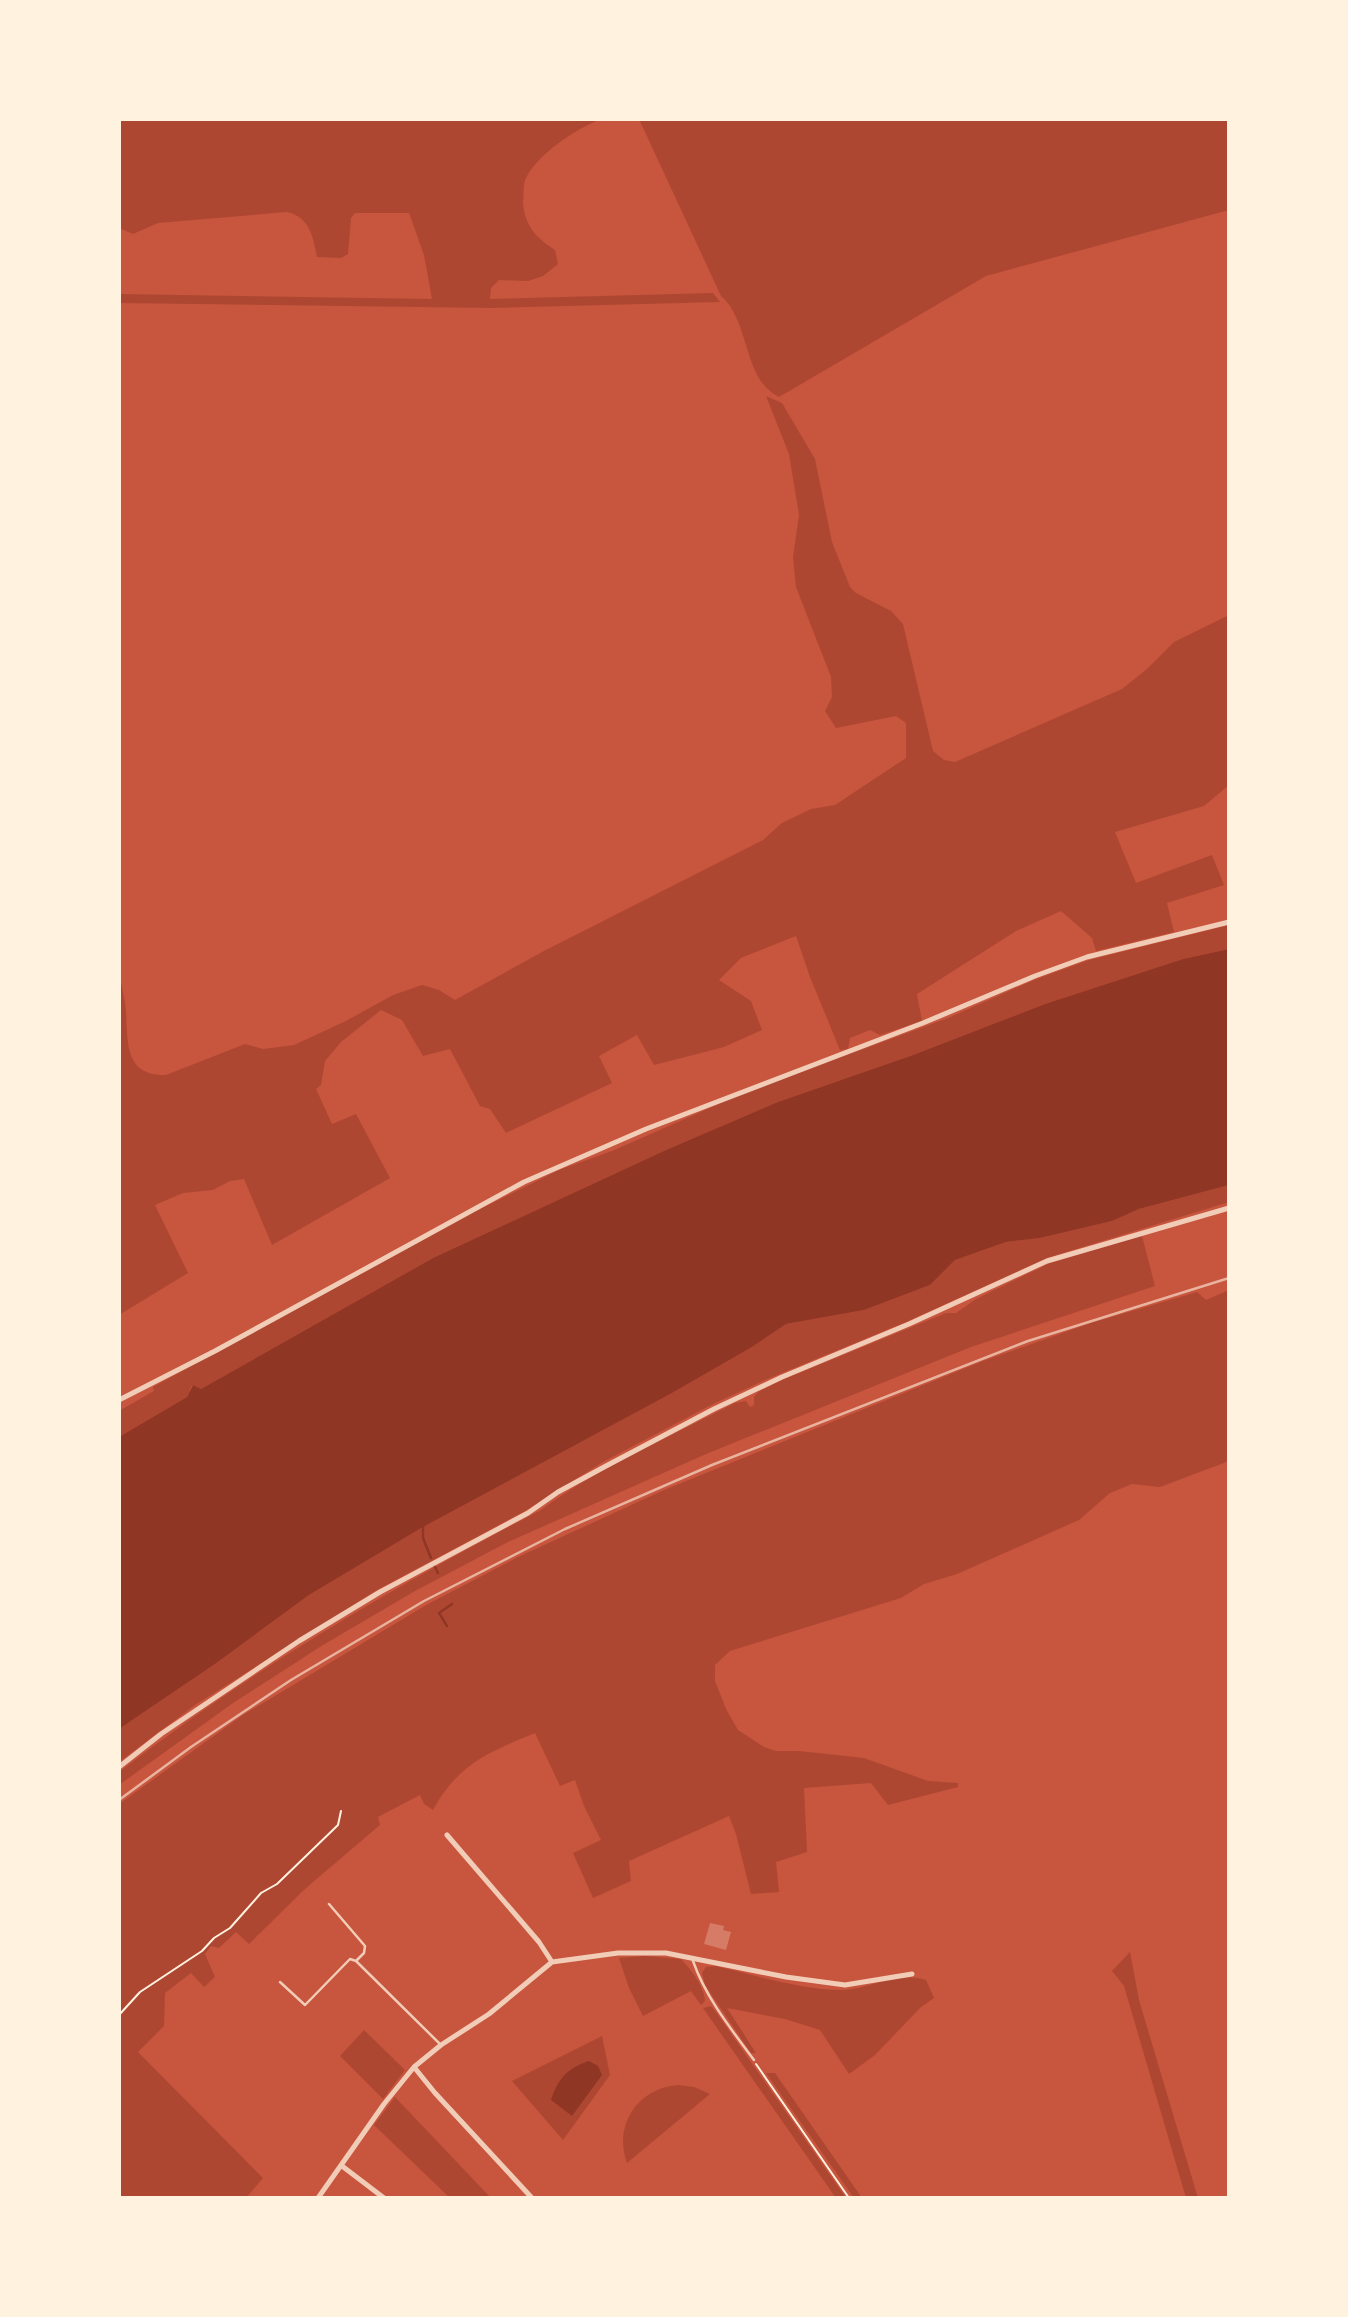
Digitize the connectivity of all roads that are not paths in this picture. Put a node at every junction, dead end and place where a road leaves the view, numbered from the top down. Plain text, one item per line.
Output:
1 (1229, 922) edge
2 (1229, 1208) edge
3 (119, 1400) edge
4 (119, 1767) edge
5 (447, 1835) dead end
6 (329, 1904) dead end
7 (692, 1958) junction
8 (356, 1961) junction
9 (552, 1962) junction
10 (912, 1974) dead end
11 (280, 1982) dead end
12 (441, 2045) junction
13 (754, 2060) road end
14 (414, 2067) junction
15 (342, 2166) junction
16 (318, 2198) edge
17 (384, 2198) edge
18 (532, 2198) edge

1 - 3 street
2 - 4 street
5 - 9 street
6 - 8 lane
7 - 9 street
7 - 10 street
7 - 13 lane
8 - 11 lane
8 - 12 lane
9 - 12 street
12 - 14 street
14 - 15 street
14 - 18 street
15 - 16 street
15 - 17 street

